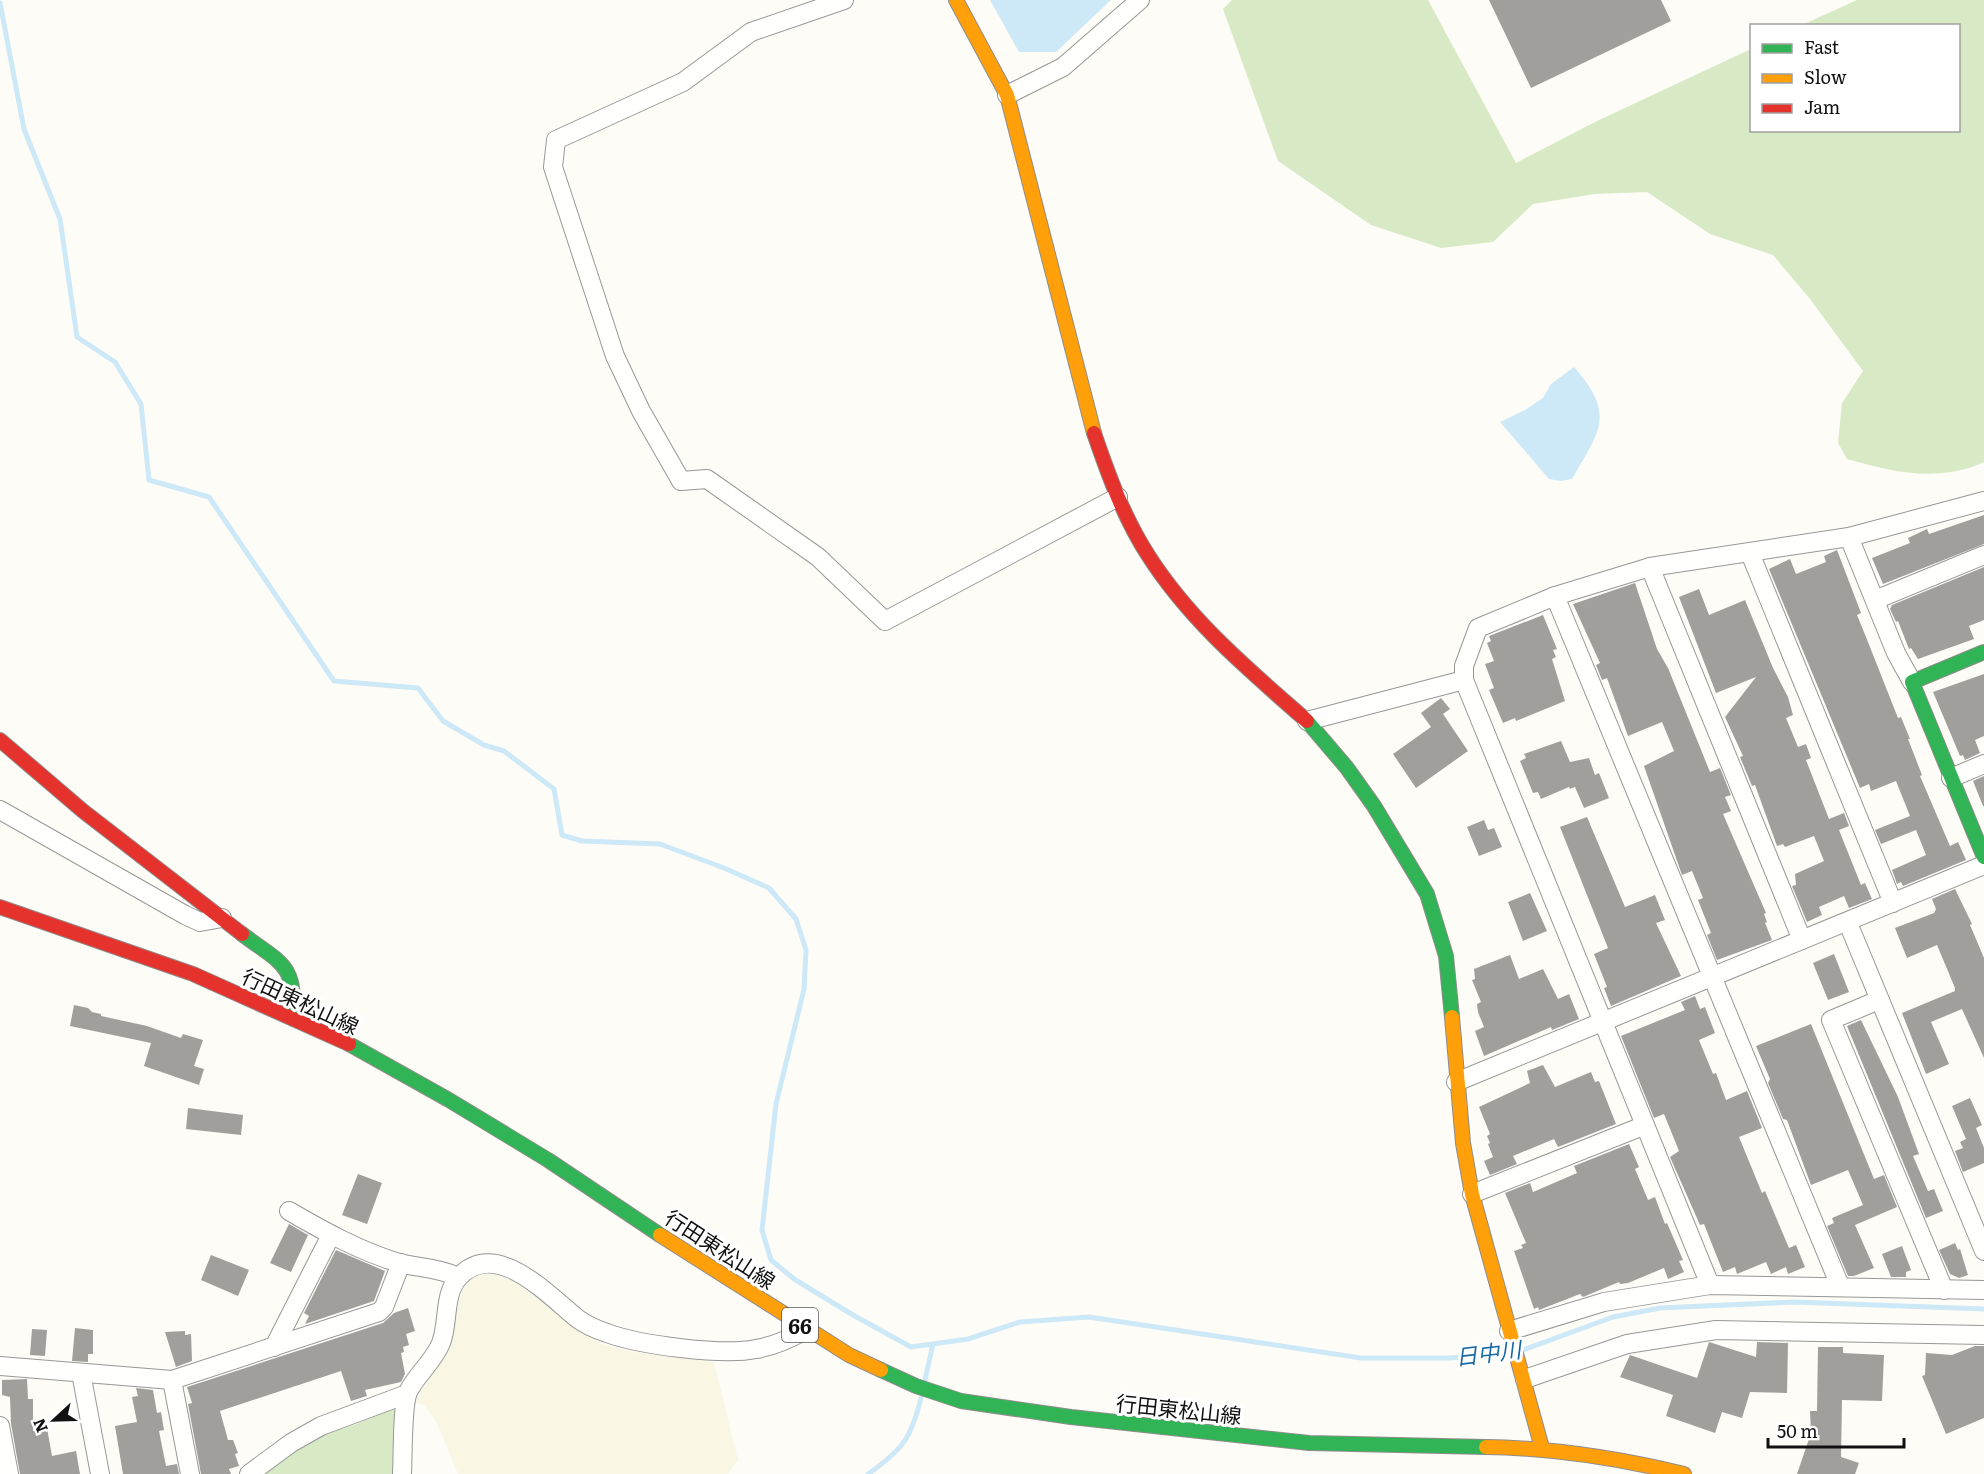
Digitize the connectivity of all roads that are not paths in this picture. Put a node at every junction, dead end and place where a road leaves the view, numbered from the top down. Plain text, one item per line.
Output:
1 (844, 0) edge
2 (956, 0) edge
3 (1140, 0) edge
4 (1007, 95) junction
5 (1118, 497) junction
6 (1984, 501) edge
7 (1849, 537) junction
8 (1750, 553) junction
9 (1984, 555) edge
10 (1650, 567) junction
11 (1556, 596) junction
12 (1875, 600) junction
13 (1984, 652) edge
14 (1464, 680) junction
15 (1912, 682) junction
16 (1307, 721) junction
17 (0, 740) edge
18 (1984, 764) edge
19 (1951, 778) junction
20 (0, 810) edge
21 (1984, 857) edge
22 (1984, 865) edge
23 (1893, 903) junction
24 (0, 907) edge
25 (222, 918) junction
26 (1848, 922) junction
27 (1802, 940) junction
28 (1713, 976) junction
29 (1879, 1000) junction
30 (292, 1016) junction
31 (1602, 1022) junction
32 (1456, 1082) junction
33 (1643, 1126) junction
34 (1472, 1194) junction
35 (289, 1211) dead end
36 (331, 1235) junction
37 (1984, 1251) edge
38 (402, 1263) junction
39 (458, 1277) junction
40 (1710, 1285) junction
41 (1840, 1286) junction
42 (1944, 1290) junction
43 (1984, 1290) edge
44 (807, 1329) junction
45 (1509, 1331) junction
46 (1984, 1335) edge
47 (274, 1347) junction
48 (0, 1366) edge
49 (81, 1373) junction
50 (1524, 1379) junction
51 (172, 1380) junction
52 (407, 1394) junction
53 (0, 1426) edge
54 (1542, 1448) junction
55 (9, 1474) edge
56 (100, 1474) edge
57 (190, 1474) edge
58 (249, 1474) edge
59 (402, 1474) edge
60 (1684, 1474) edge

1 - 5 street
2 - 4 street
3 - 4 street
4 - 5 street
5 - 16 street
6 - 7 street
7 - 8 street
7 - 12 street
8 - 10 street
8 - 23 street
9 - 12 street
10 - 11 street
10 - 27 street
11 - 14 street
11 - 28 street
12 - 15 street
13 - 15 street
14 - 16 street
14 - 31 street
15 - 19 street
16 - 32 street
17 - 25 street
18 - 19 street
19 - 21 street
20 - 25 street
22 - 23 street
23 - 26 street
24 - 30 street, 行田東松山線 / 66
25 - 30 street
26 - 27 street
26 - 29 street
27 - 28 street
28 - 31 street
28 - 41 street
29 - 37 street
29 - 42 street
30 - 44 street, 行田東松山線 / 66
31 - 32 street
31 - 33 street
32 - 34 street
33 - 34 street
33 - 40 street
34 - 45 street
35 - 36 street
36 - 38 street
36 - 47 street
38 - 39 street
38 - 47 street
39 - 44 street
39 - 52 street
40 - 41 street
40 - 45 street
41 - 42 street
42 - 43 street
44 - 54 street, 行田東松山線 / 66
45 - 50 street
46 - 50 street
47 - 51 street
48 - 49 street
49 - 51 street
49 - 56 street
50 - 54 street
51 - 57 street
52 - 58 street
52 - 59 street
53 - 55 street
54 - 60 street, 行田東松山線 / 66

